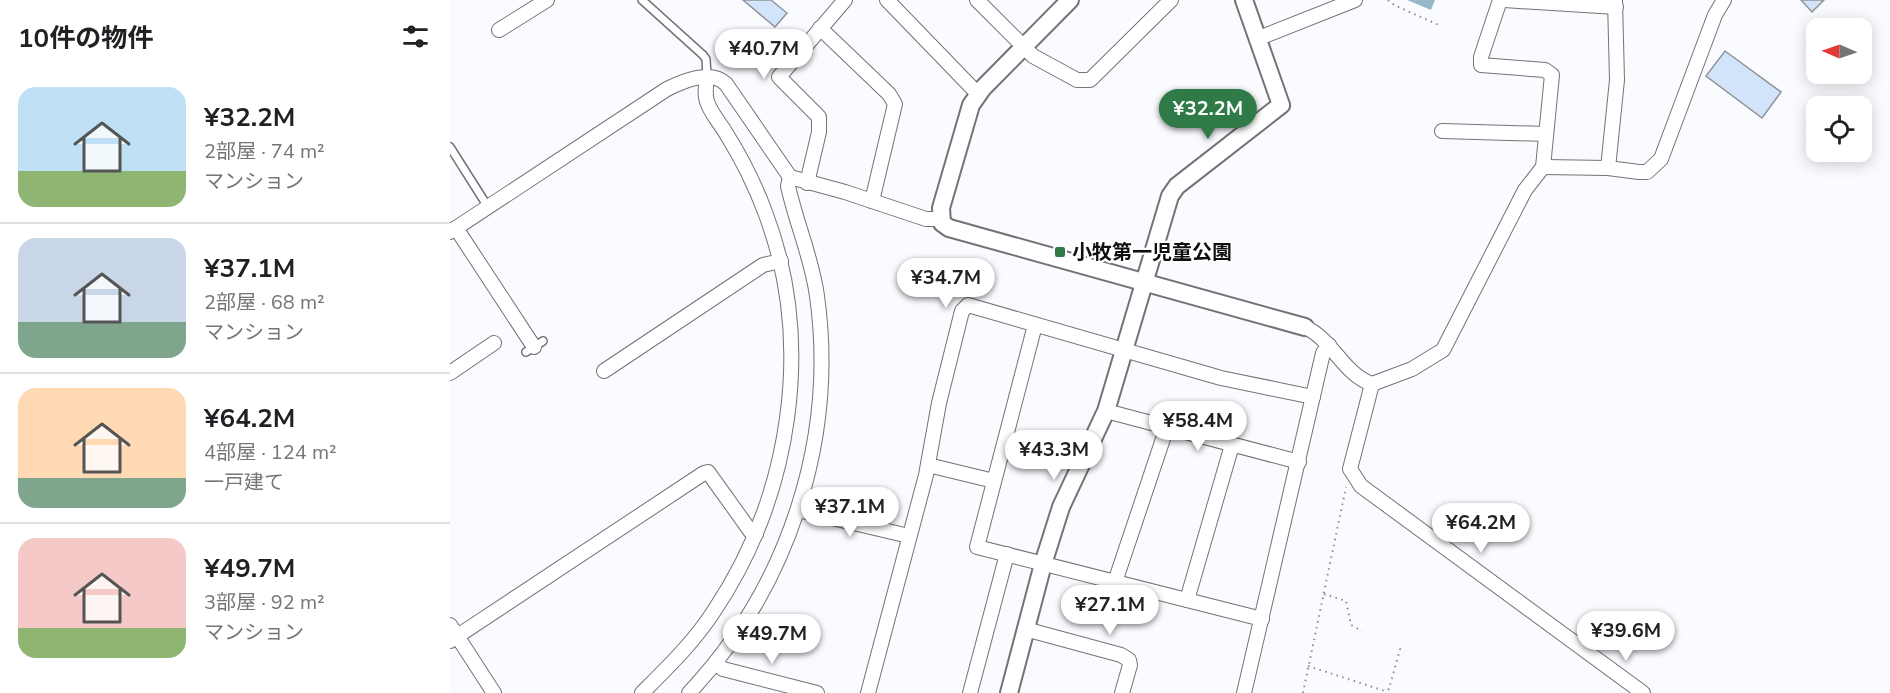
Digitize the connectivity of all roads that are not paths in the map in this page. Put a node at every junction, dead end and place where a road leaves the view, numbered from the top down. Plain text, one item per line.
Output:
1 (547, 0) edge
2 (642, 0) edge
3 (844, 0) edge
4 (886, 0) edge
5 (977, 0) edge
6 (1068, 0) edge
7 (1171, 0) edge
8 (1244, 0) edge
9 (1355, 0) edge
10 (1502, 0) edge
11 (1724, 0) edge
12 (1616, 4) edge
13 (820, 28) junction
14 (499, 30) dead end
15 (1259, 38) junction
16 (1024, 48) junction
17 (707, 77) junction
18 (978, 94) junction
19 (1442, 131) dead end
20 (1546, 134) junction
21 (450, 147) edge
22 (1543, 167) junction
23 (1608, 168) junction
24 (790, 177) junction
25 (807, 183) junction
26 (873, 201) junction
27 (488, 207) junction
28 (940, 219) junction
29 (453, 230) edge
30 (781, 261) junction
31 (1143, 282) junction
32 (1035, 325) junction
33 (1305, 327) joint
34 (494, 343) dead end
35 (1329, 345) junction
36 (534, 347) dead end
37 (1124, 349) junction
38 (604, 371) dead end
39 (450, 373) edge
40 (1372, 384) junction
41 (1313, 397) junction
42 (1106, 411) junction
43 (1167, 427) junction
44 (1232, 445) junction
45 (1299, 462) junction
46 (927, 465) junction
47 (994, 481) junction
48 (798, 510) junction
49 (756, 534) junction
50 (909, 536) junction
51 (1007, 554) junction
52 (1043, 564) junction
53 (1115, 582) junction
54 (1187, 600) junction
55 (1262, 619) junction
56 (1025, 629) junction
57 (453, 634) edge
58 (716, 664) junction
59 (494, 693) edge
60 (642, 693) edge
61 (689, 693) edge
62 (817, 693) edge
63 (868, 693) edge
64 (970, 693) edge
65 (1009, 693) edge
66 (1122, 693) edge
67 (1244, 693) edge
68 (1643, 693) edge

1 - 14 street
2 - 17 lane
3 - 13 street
4 - 18 street
5 - 16 street
6 - 16 street
7 - 16 street
8 - 15 street
9 - 15 street
10 - 12 street
10 - 20 street
11 - 23 street
12 - 23 street
13 - 25 street
13 - 26 street
15 - 31 street
16 - 18 street
17 - 24 street
17 - 27 street
17 - 30 street
18 - 28 street
19 - 20 street
20 - 22 street
21 - 27 lane
22 - 23 street
22 - 40 street
24 - 25 street
24 - 48 street
25 - 26 street
26 - 28 street
27 - 29 street
28 - 31 street
29 - 36 street
30 - 38 street
30 - 49 street
31 - 33 street
31 - 37 street
32 - 37 street
32 - 46 street
32 - 47 street
33 - 35 street
34 - 39 street
35 - 40 street
35 - 41 street
37 - 41 street
37 - 42 street
40 - 68 street
41 - 45 street
42 - 43 street
42 - 52 street
43 - 44 street
43 - 53 street
44 - 45 street
44 - 54 street
45 - 55 street
46 - 47 street
46 - 50 street
47 - 51 street
48 - 50 street
48 - 58 street
49 - 57 street
49 - 60 street
50 - 63 street
51 - 52 street
51 - 64 street
52 - 53 street
52 - 56 street
53 - 54 street
54 - 55 street
55 - 67 street
56 - 65 street
56 - 66 street
57 - 59 street
58 - 61 street
58 - 62 street

